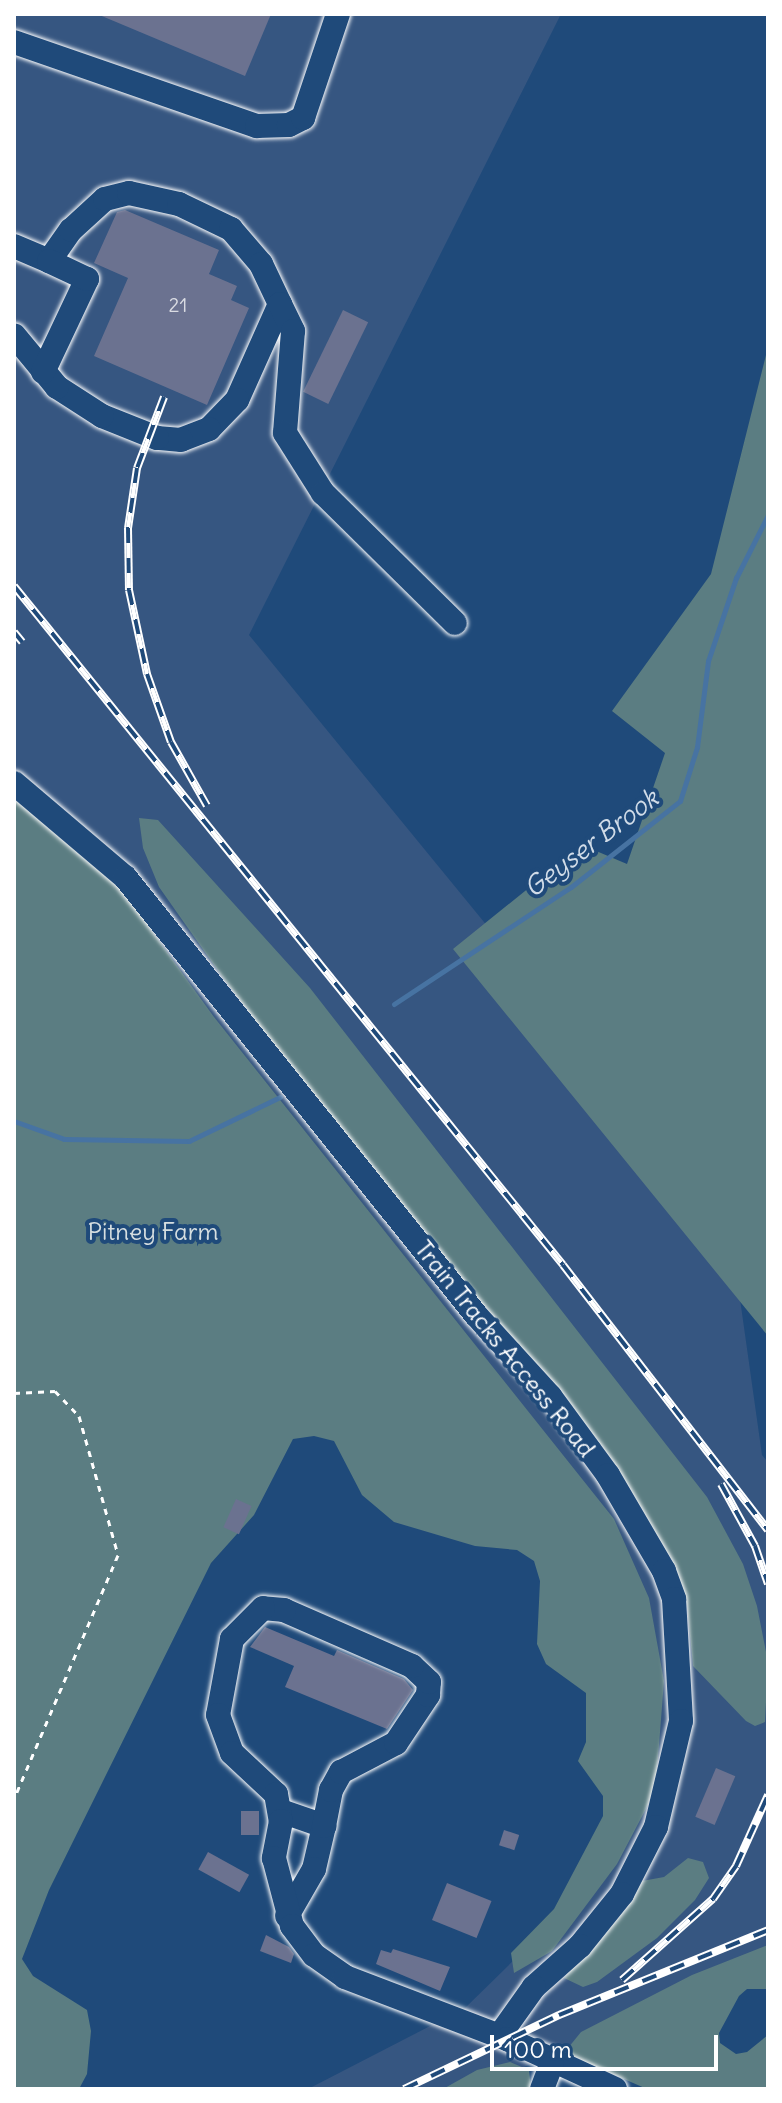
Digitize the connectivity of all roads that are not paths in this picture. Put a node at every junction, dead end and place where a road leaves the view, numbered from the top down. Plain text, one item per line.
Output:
1 (338, 14) edge
2 (14, 42) edge
3 (14, 246) edge
4 (49, 261) junction
5 (280, 304) junction
6 (14, 335) edge
7 (43, 372) junction
8 (455, 623) dead end
9 (14, 783) edge
10 (281, 1811) junction
11 (324, 1826) junction
12 (287, 1916) junction
13 (503, 2038) junction
14 (552, 2063) junction
15 (542, 2089) edge
16 (615, 2089) edge

1 - 2 street
3 - 4 street
4 - 5 street
4 - 7 street
5 - 7 street
5 - 8 street
6 - 7 street
9 - 13 street, Train Tracks Access Road
10 - 11 street
10 - 11 street
10 - 12 street
11 - 12 street
12 - 13 street
13 - 14 street
14 - 15 street
14 - 16 street

